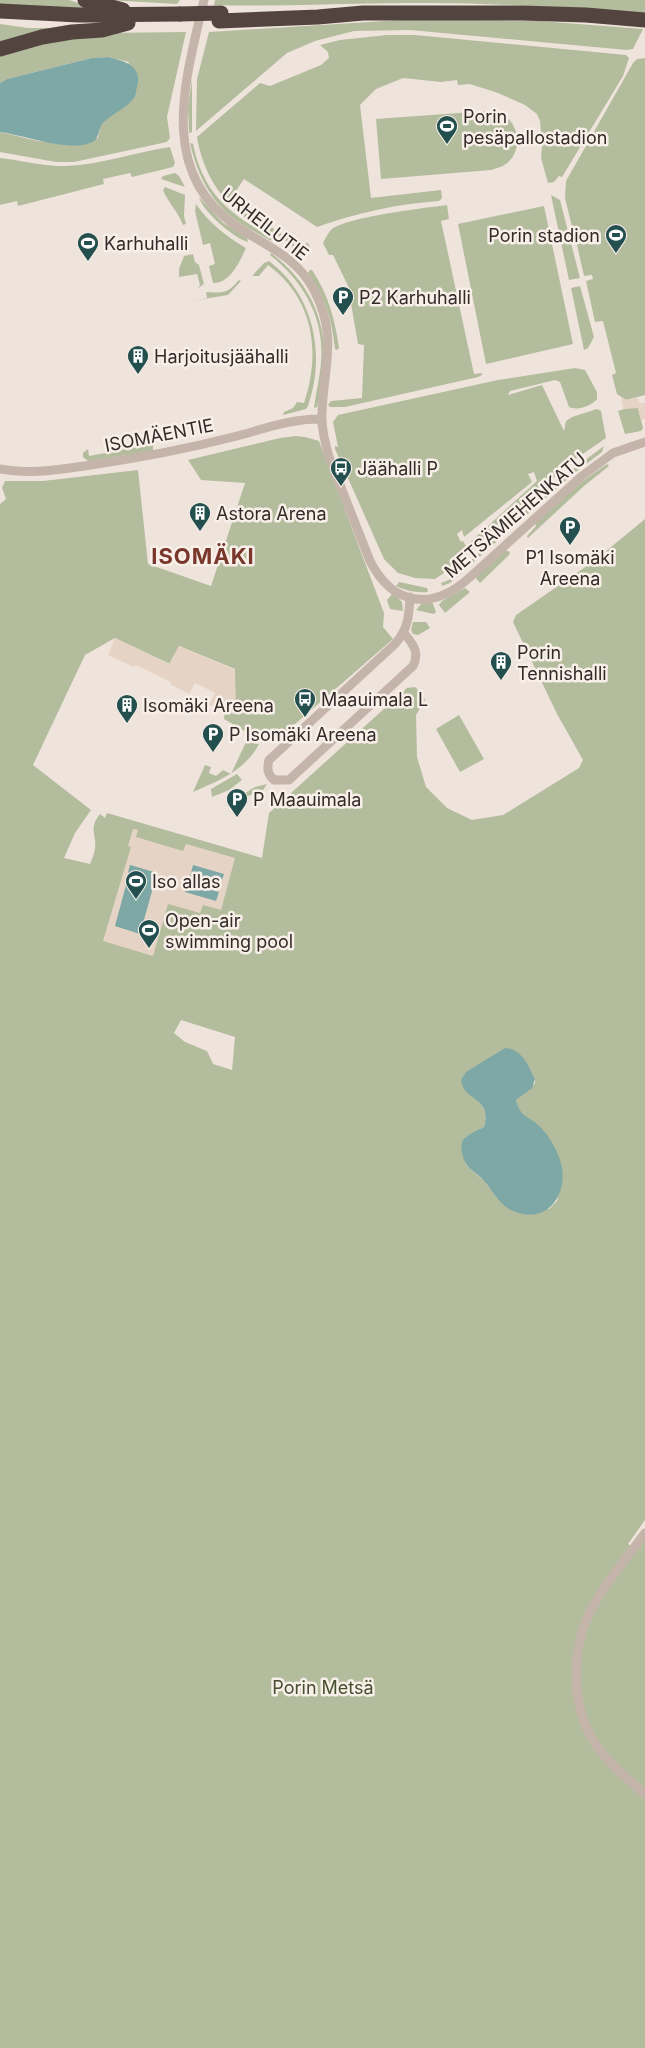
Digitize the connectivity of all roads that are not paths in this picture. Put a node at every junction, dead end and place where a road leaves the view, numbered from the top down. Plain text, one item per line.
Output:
1 (85, 0) edge
2 (204, 0) edge
3 (0, 11) edge
4 (144, 15) junction
5 (180, 18) junction
6 (0, 19) edge
7 (645, 20) edge
8 (128, 23) junction
9 (0, 49) edge
10 (322, 419) junction
11 (645, 442) edge
12 (0, 469) edge
13 (410, 597) junction
14 (404, 633) junction
15 (645, 1533) edge
16 (645, 1794) edge

1 - 4 highway
2 - 10 street, URHEILUTIE
3 - 4 highway
4 - 5 highway
5 - 7 highway, bridge
5 - 8 highway
6 - 8 highway
8 - 9 highway
10 - 12 street, ISOMÄENTIE
10 - 13 street, URHEILUTIE
11 - 13 street, METSÄMIEHENKATU
13 - 14 street
14 - 14 street
15 - 16 street

